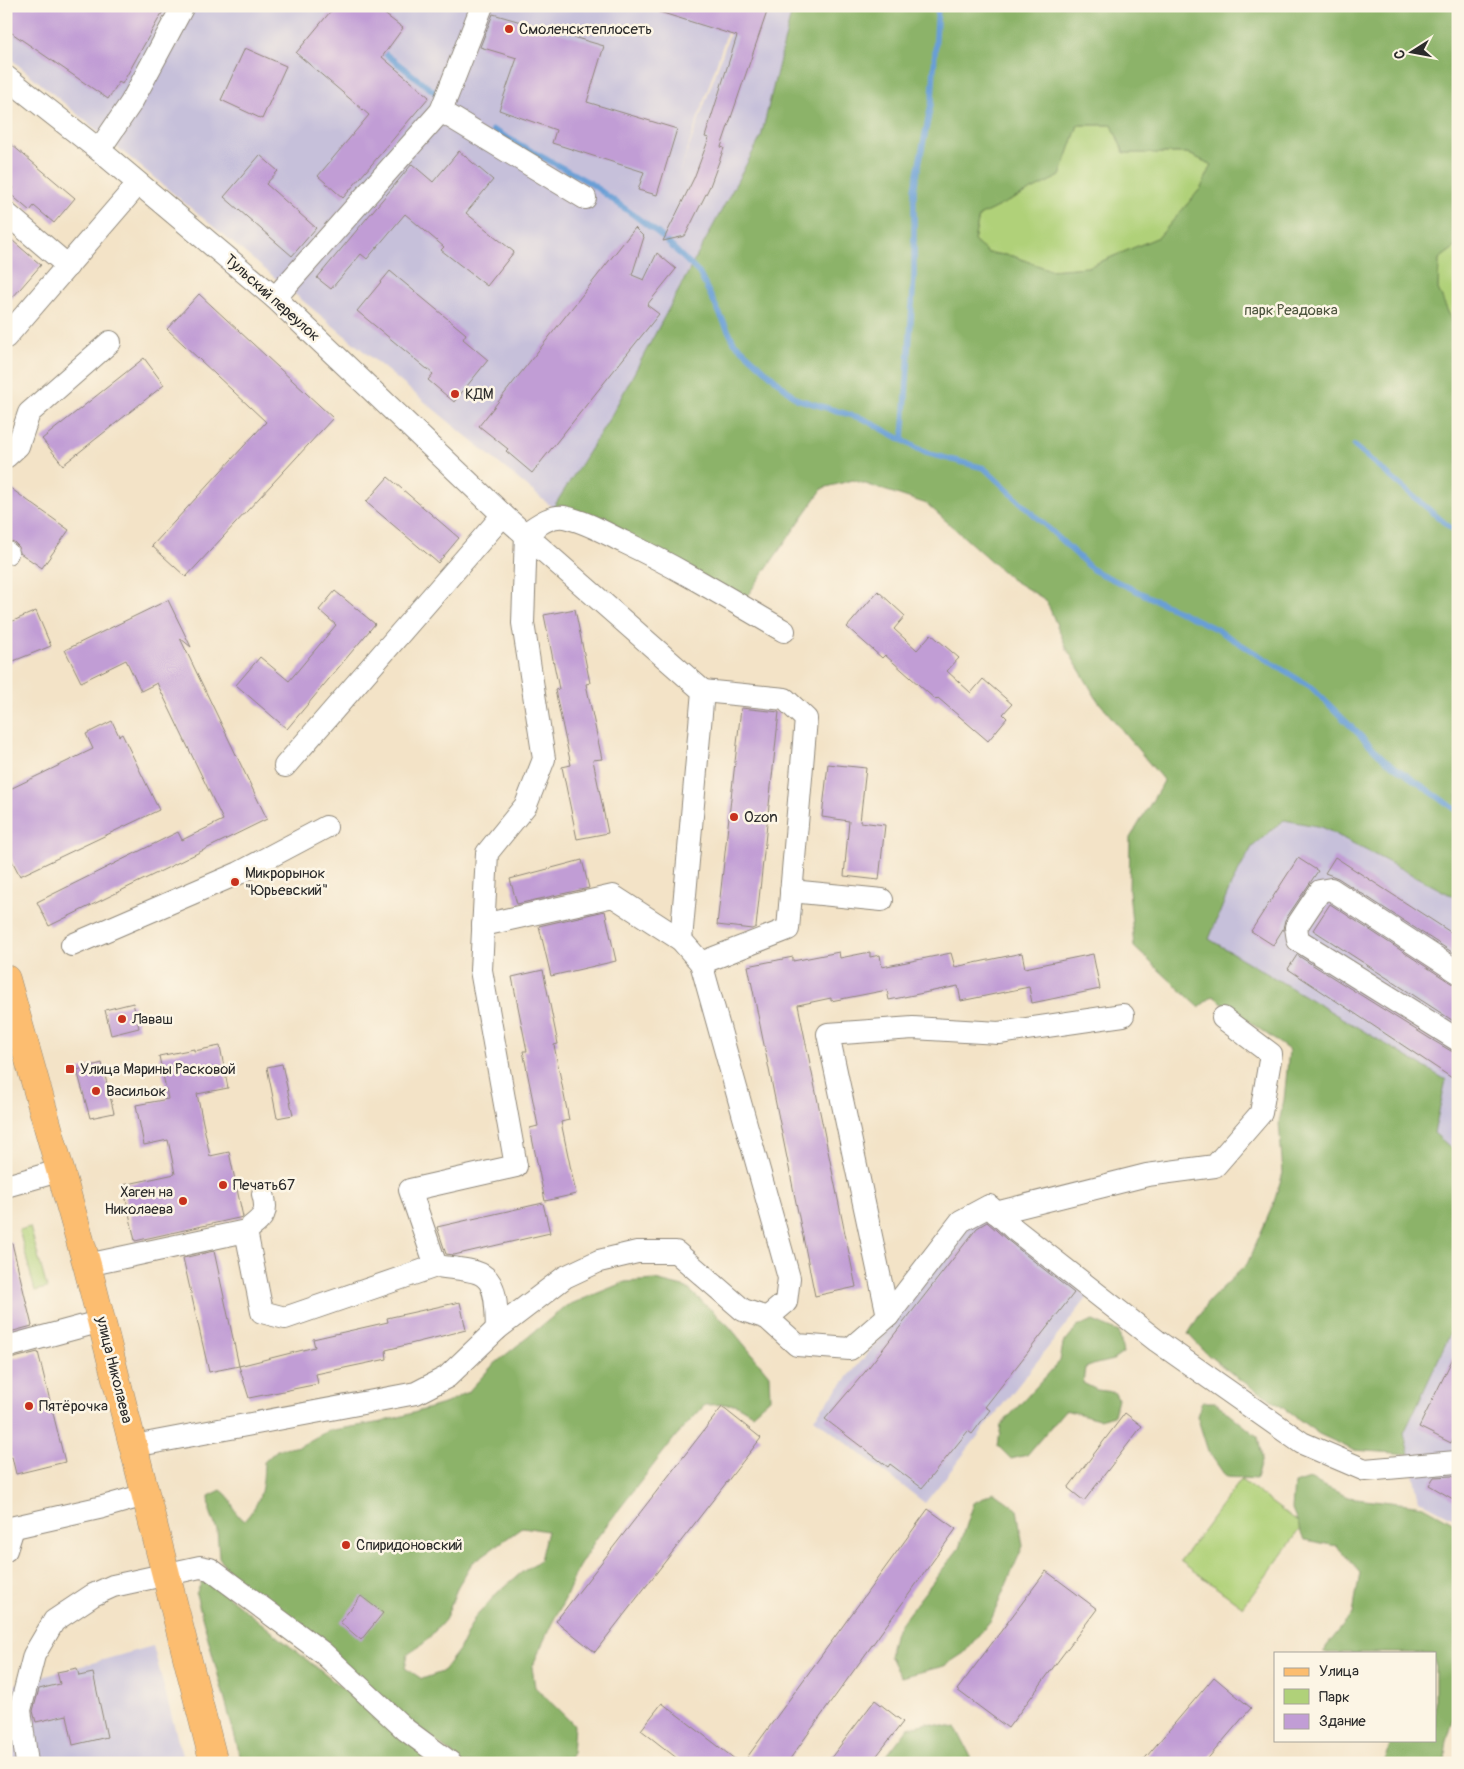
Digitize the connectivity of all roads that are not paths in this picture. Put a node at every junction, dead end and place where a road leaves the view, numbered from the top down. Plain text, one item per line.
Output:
1 (182, 6) edge
2 (482, 6) edge
3 (7, 78) edge
4 (442, 111) junction
5 (99, 150) junction
6 (138, 184) junction
7 (585, 198) dead end
8 (6, 213) edge
9 (68, 266) junction
10 (275, 298) junction
11 (6, 337) edge
12 (110, 342) dead end
13 (6, 457) edge
14 (504, 515) junction
15 (526, 533) junction
16 (784, 631) dead end
17 (703, 691) junction
18 (285, 766) dead end
19 (326, 827) dead end
20 (791, 891) junction
21 (882, 900) dead end
22 (483, 925) junction
23 (681, 940) junction
24 (72, 945) dead end
25 (701, 963) junction
26 (1458, 972) edge
27 (6, 978) edge
28 (1122, 1015) dead end
29 (1223, 1018) dead end
30 (1458, 1040) edge
31 (62, 1170) junction
32 (6, 1186) edge
33 (263, 1194) dead end
34 (996, 1213) junction
35 (246, 1231) junction
36 (88, 1265) junction
37 (436, 1266) junction
38 (888, 1316) junction
39 (767, 1318) junction
40 (102, 1321) junction
41 (497, 1329) junction
42 (6, 1347) edge
43 (134, 1446) junction
44 (1457, 1462) edge
45 (145, 1495) junction
46 (9, 1529) edge
47 (6, 1550) edge
48 (166, 1575) junction
49 (27, 1763) edge
50 (214, 1763) edge
51 (451, 1763) edge

1 - 5 street
2 - 4 street
3 - 5 street, Тульский переулок
4 - 7 street
4 - 10 street
5 - 6 street, Тульский переулок
6 - 9 street
6 - 10 street, Тульский переулок
8 - 9 street
9 - 11 street
10 - 14 street, Тульский переулок
12 - 13 street
14 - 15 street, Тульский переулок
14 - 18 street
15 - 16 street
15 - 17 street, Тульский переулок
15 - 22 street
17 - 20 street
17 - 23 street
19 - 24 street
20 - 21 street
20 - 25 street
22 - 23 street
22 - 37 street
23 - 25 street
25 - 39 street
26 - 30 street
27 - 31 main road, улица Николаева
28 - 38 street
29 - 34 street
31 - 32 street
31 - 36 main road, улица Николаева
33 - 35 street
34 - 38 street
34 - 44 street
35 - 36 street
35 - 37 street
36 - 40 main road, улица Николаева
37 - 41 street
38 - 39 street
39 - 41 street
40 - 42 street
40 - 43 main road, улица Николаева
41 - 43 street
43 - 45 main road, улица Николаева
45 - 46 street
45 - 48 main road, улица Николаева
46 - 47 street
48 - 49 street
48 - 50 main road, улица Николаева
48 - 51 street

